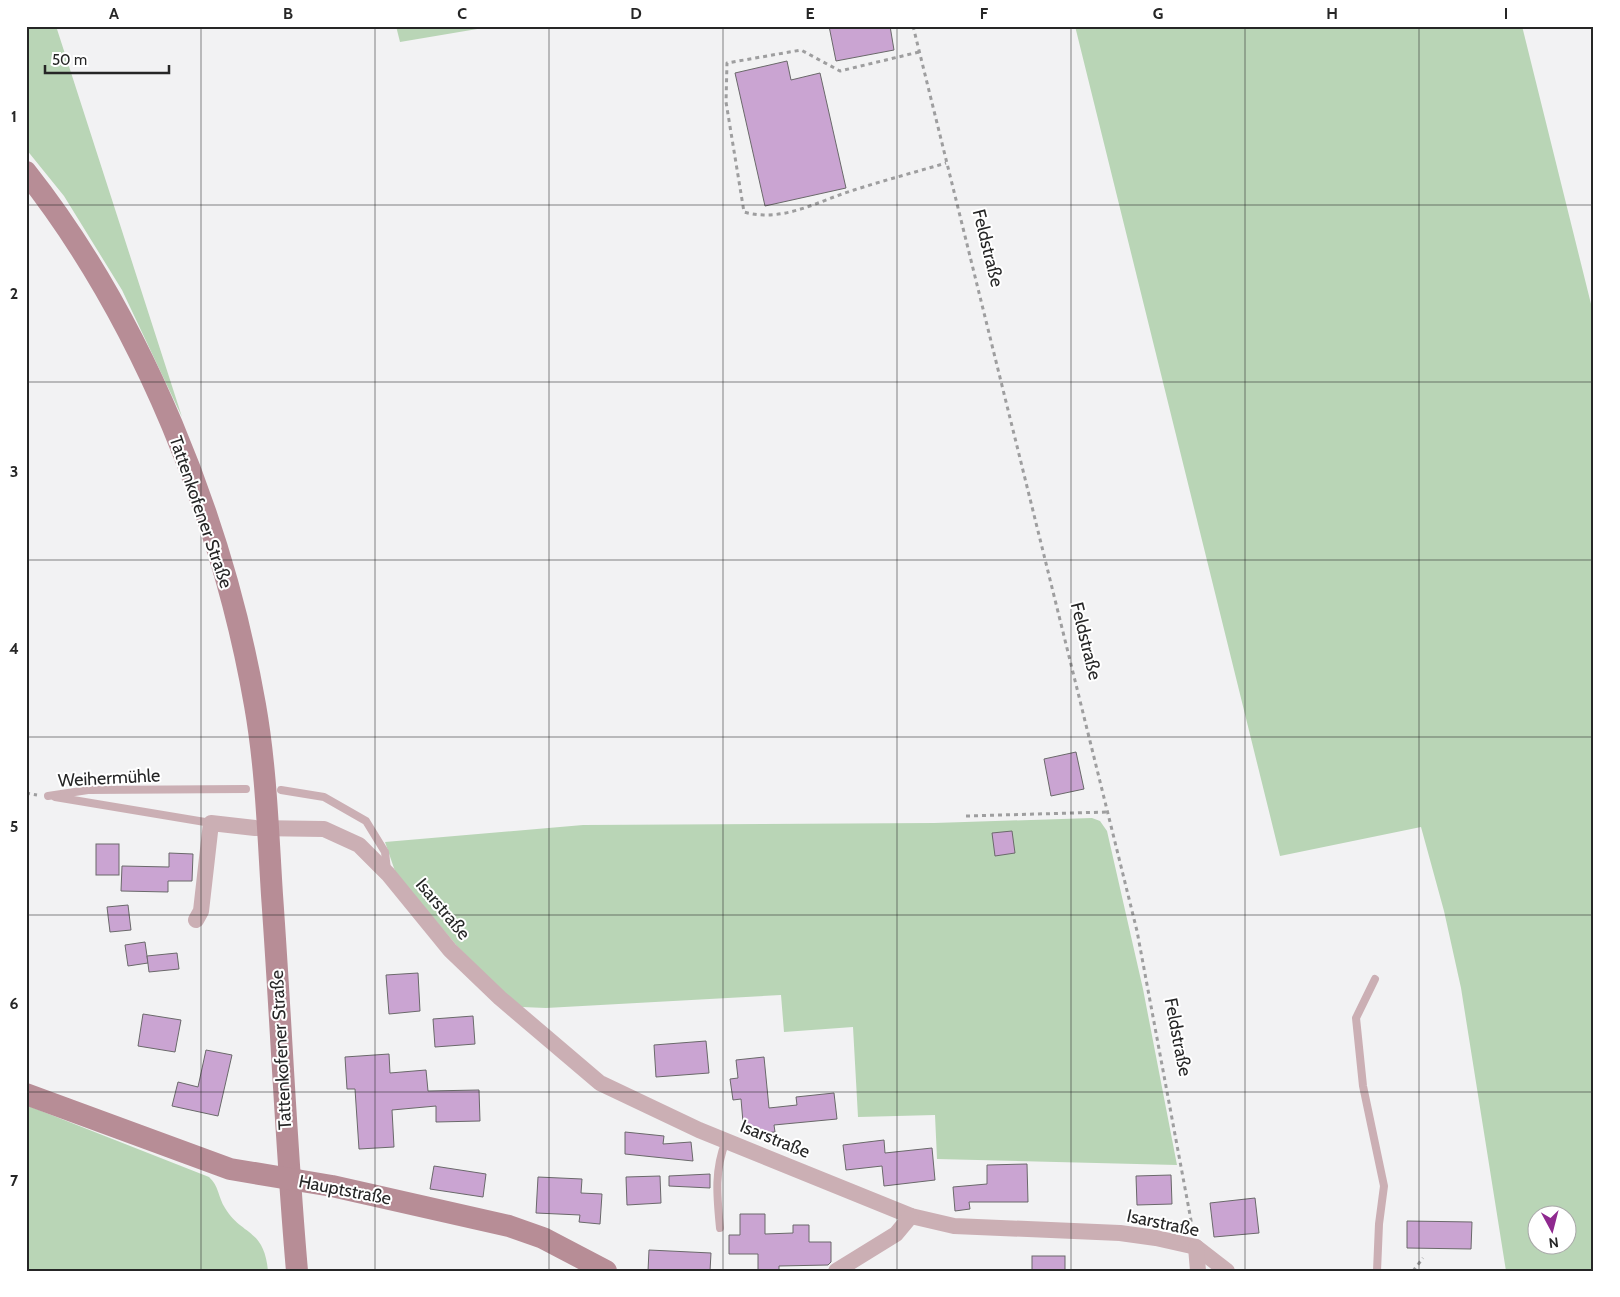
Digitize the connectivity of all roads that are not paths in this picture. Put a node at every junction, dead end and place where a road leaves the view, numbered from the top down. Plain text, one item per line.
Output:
1 (26, 172) edge
2 (246, 790) dead end
3 (280, 790) dead end
4 (211, 823) junction
5 (268, 828) junction
6 (388, 874) junction
7 (196, 920) dead end
8 (1375, 979) dead end
9 (26, 1094) edge
10 (726, 1141) junction
11 (289, 1180) junction
12 (911, 1216) junction
13 (720, 1228) dead end
14 (1196, 1247) junction
15 (297, 1271) edge
16 (606, 1271) edge
17 (836, 1271) edge
18 (1198, 1271) edge
19 (1227, 1271) edge
20 (1378, 1271) edge

1 - 5 main road, Tattenkofener Straße
2 - 4 lane, Weihermühle
3 - 6 lane, Isarstraße
4 - 5 street
4 - 7 street
5 - 6 street, Isarstraße
5 - 11 main road, Tattenkofener Straße
6 - 10 street, Isarstraße
8 - 20 lane
9 - 11 main road, Hauptstraße
10 - 12 street, Isarstraße
10 - 13 lane
11 - 15 main road, Tattenkofener Straße
11 - 16 main road, Hauptstraße
12 - 14 street, Isarstraße
12 - 17 street
14 - 18 street
14 - 19 street, Isarstraße

